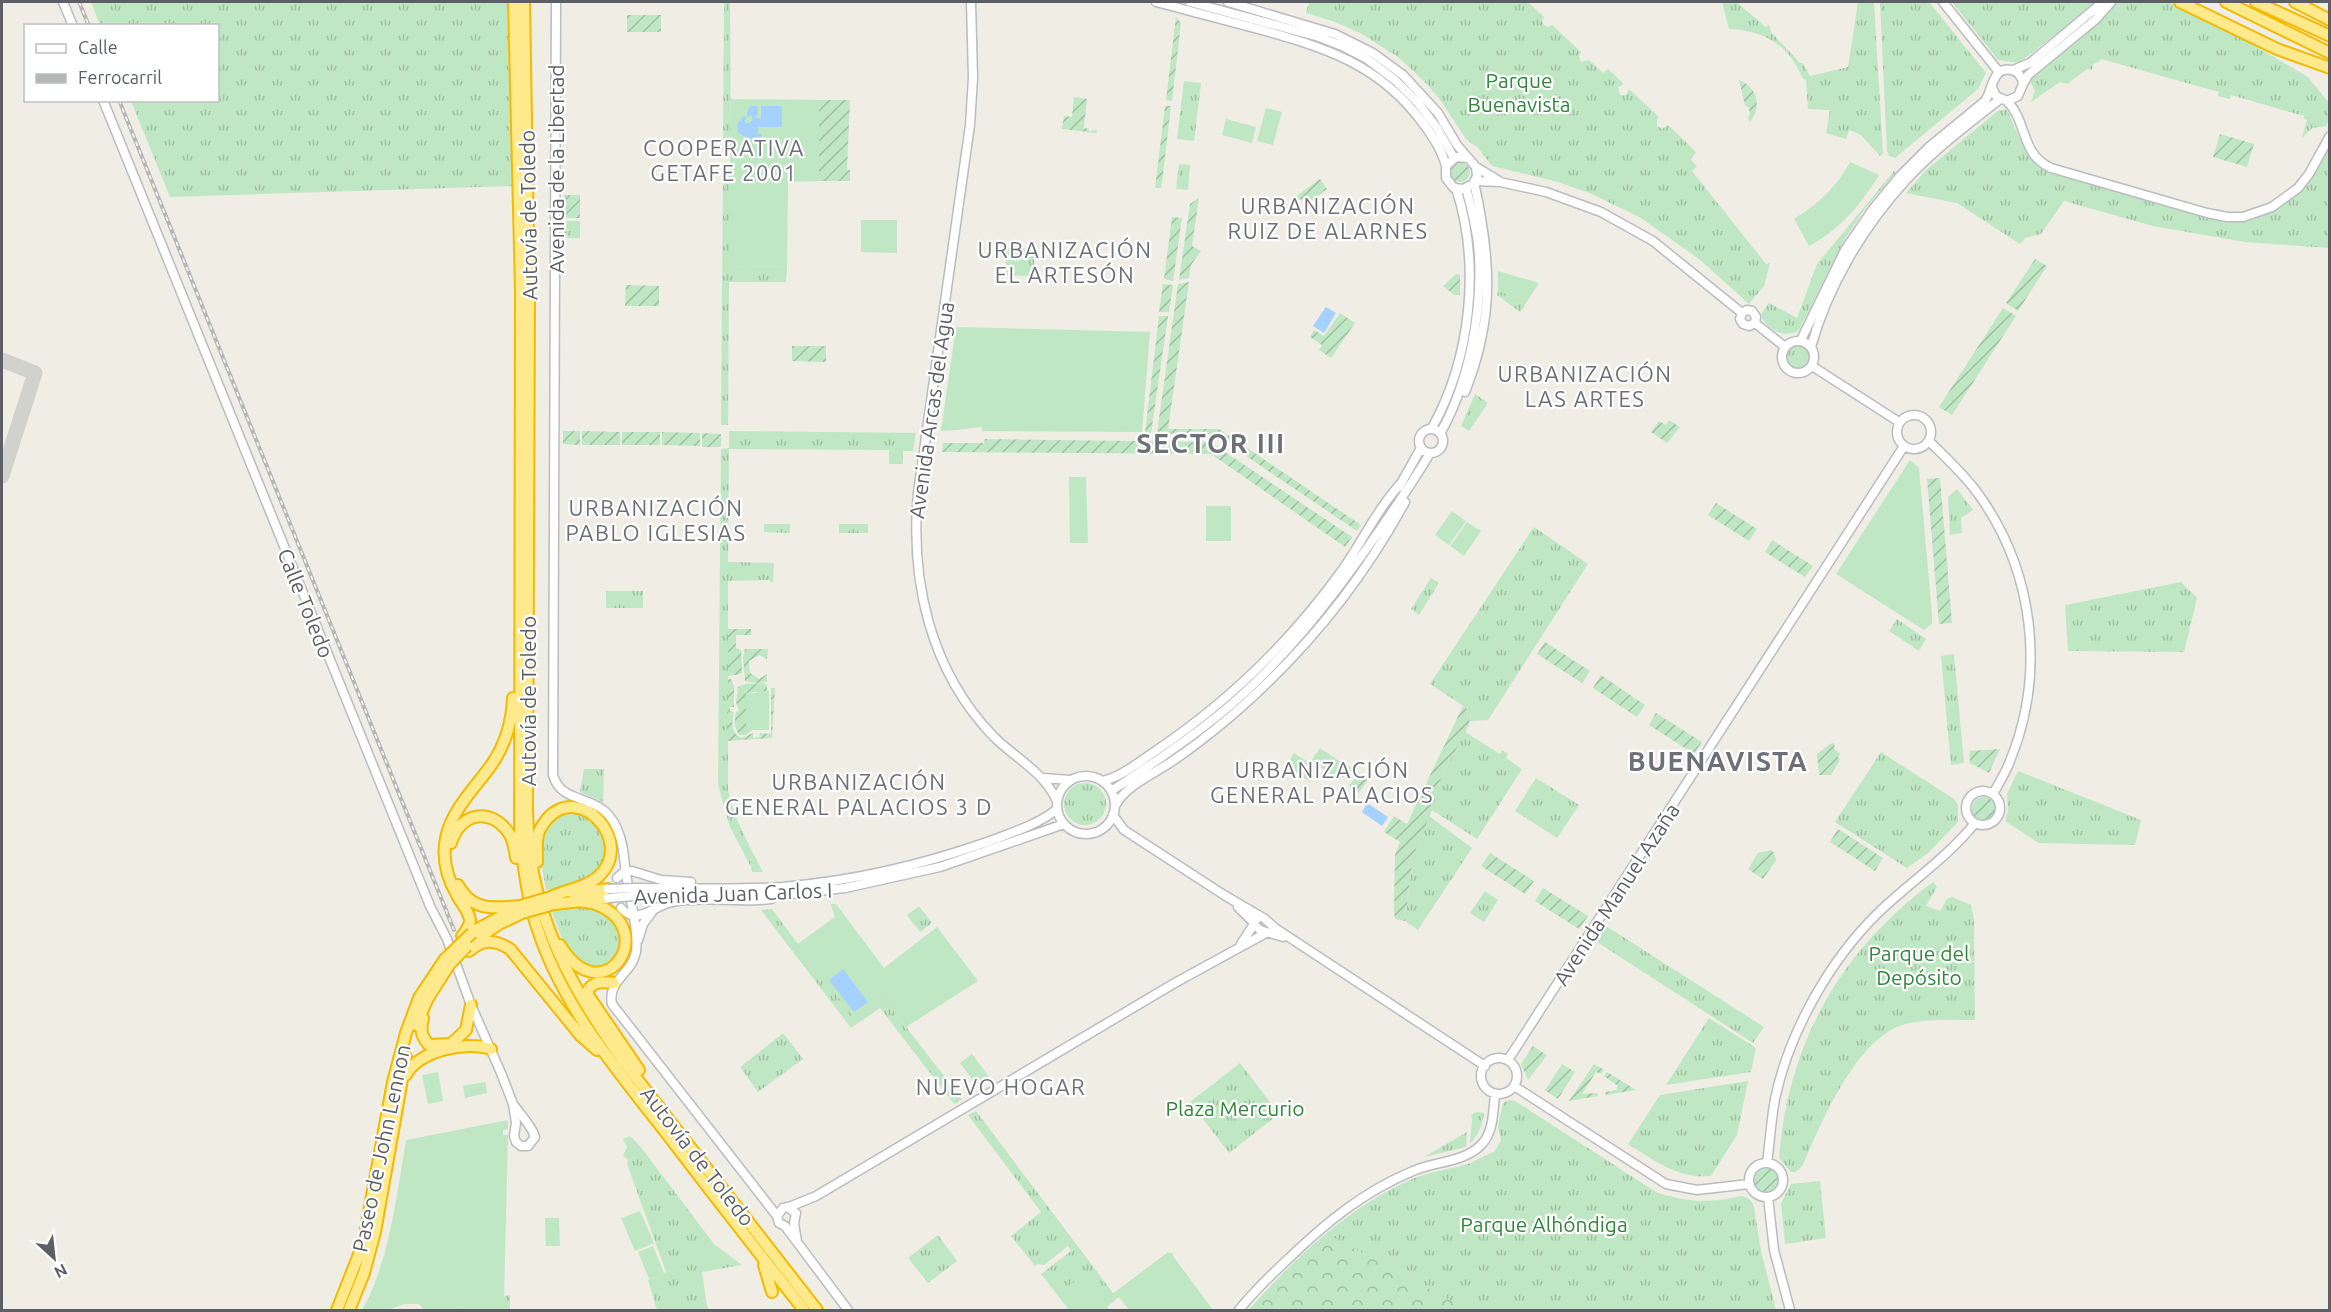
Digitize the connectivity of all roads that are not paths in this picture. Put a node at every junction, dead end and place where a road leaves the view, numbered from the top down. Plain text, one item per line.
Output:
1 (63, 2) edge
2 (514, 2) edge
3 (524, 2) edge
4 (556, 2) edge
5 (971, 2) edge
6 (1156, 2) edge
7 (1190, 2) edge
8 (1228, 2) edge
9 (1942, 2) edge
10 (2103, 2) edge
11 (2111, 2) edge
12 (2180, 2) edge
13 (2226, 2) edge
14 (2256, 2) edge
15 (2295, 2) edge
16 (2330, 20) edge
17 (72, 24) edge
18 (2330, 36) edge
19 (2330, 53) edge
20 (2330, 68) edge
21 (2013, 70) junction
22 (1999, 72) junction
23 (2023, 84) junction
24 (1992, 87) junction
25 (2018, 96) junction
26 (2004, 100) junction
27 (104, 102) edge
28 (2330, 136) edge
29 (1454, 158) junction
30 (1468, 158) junction
31 (1446, 166) junction
32 (1476, 167) junction
33 (2051, 168) junction
34 (1500, 182) junction
35 (1475, 185) junction
36 (1456, 188) junction
37 (1466, 188) junction
38 (1801, 340) junction
39 (1785, 347) junction
40 (1811, 347) junction
41 (1812, 366) junction
42 (1465, 369) junction
43 (1444, 405) junction
44 (1452, 412) junction
45 (1899, 422) junction
46 (1436, 430) junction
47 (1929, 441) junction
48 (1905, 447) junction
49 (1421, 448) junction
50 (1430, 453) junction
51 (1402, 482) junction
52 (1410, 487) junction
53 (1373, 539) junction
54 (519, 569) junction
55 (1043, 778) junction
56 (1070, 780) junction
57 (1103, 781) junction
58 (1111, 791) junction
59 (1993, 794) junction
60 (1057, 805) junction
61 (1114, 810) junction
62 (1975, 823) junction
63 (1064, 824) junction
64 (1102, 829) junction
65 (1124, 830) junction
66 (621, 841) junction
67 (624, 850) junction
68 (625, 871) junction
69 (649, 877) junction
70 (617, 878) junction
71 (781, 886) junction
72 (536, 887) junction
73 (635, 892) junction
74 (808, 892) junction
75 (608, 893) junction
76 (575, 900) junction
77 (553, 901) junction
78 (621, 908) junction
79 (656, 908) junction
80 (521, 910) junction
81 (632, 916) junction
82 (1256, 921) junction
83 (536, 926) junction
84 (549, 926) junction
85 (1268, 930) junction
86 (467, 934) junction
87 (635, 936) junction
88 (1239, 946) junction
89 (468, 949) junction
90 (636, 951) junction
91 (446, 960) junction
92 (614, 983) junction
93 (423, 998) junction
94 (471, 1005) junction
95 (451, 1044) junction
96 (490, 1046) junction
97 (1509, 1060) junction
98 (1485, 1066) junction
99 (615, 1068) junction
100 (1514, 1086) junction
101 (399, 1092) junction
102 (1495, 1094) junction
103 (657, 1102) junction
104 (513, 1104) junction
105 (528, 1126) junction
106 (515, 1130) junction
107 (1767, 1163) junction
108 (1749, 1184) junction
109 (758, 1193) junction
110 (813, 1197) junction
111 (1768, 1197) junction
112 (786, 1207) junction
113 (777, 1216) junction
114 (795, 1219) junction
115 (785, 1226) junction
116 (798, 1245) junction
117 (757, 1251) junction
118 (772, 1292) dead end
119 (337, 1311) edge
120 (349, 1311) edge
121 (804, 1311) edge
122 (817, 1311) edge
123 (848, 1311) edge
124 (1239, 1311) edge
125 (1790, 1311) edge

1 - 17 street
2 - 54 highway, Autovía de Toledo
3 - 72 highway, Autovía de Toledo
4 - 66 street, Avenida de la Libertad
5 - 55 street, Avenida Arcas del Agua
6 - 31 street
7 - 29 street
8 - 30 street
9 - 22 street
10 - 21 street
11 - 23 street
12 - 20 highway
13 - 19 highway
14 - 18 highway
15 - 16 highway
21 - 22 street
21 - 23 street
22 - 24 street
23 - 25 street
24 - 26 street
24 - 38 street
25 - 26 street
25 - 33 street
26 - 33 street
26 - 40 street
27 - 94 street, Calle Toledo
28 - 33 street
29 - 30 street
29 - 31 street
30 - 32 street
31 - 36 street
32 - 34 street
32 - 35 street
34 - 35 street
34 - 39 street
35 - 37 street
35 - 44 street
36 - 37 street
36 - 43 street
37 - 42 street
38 - 39 street
38 - 40 street
39 - 41 street
40 - 41 street
41 - 45 street
42 - 43 street
42 - 44 street
43 - 46 street
44 - 46 street
45 - 47 street
45 - 48 street
46 - 49 street
46 - 50 street
47 - 48 street
47 - 59 street
48 - 97 street, Avenida Manuel Azaña
49 - 50 street
49 - 51 street
50 - 52 street
51 - 53 street
51 - 57 street
52 - 53 street
52 - 61 street
53 - 58 street
54 - 83 highway, Autovía de Toledo
54 - 86 highway
55 - 56 street
55 - 60 street, Avenida Arcas del Agua
56 - 57 street
56 - 60 street
57 - 58 street
58 - 61 street
59 - 62 street
59 - 62 street
60 - 63 street
60 - 71 street, Avenida Juan Carlos I
61 - 64 street
61 - 65 street
62 - 107 street
63 - 64 street
63 - 74 street, Avenida Juan Carlos I
64 - 65 street
65 - 82 street
66 - 67 street, Avenida de la Libertad
66 - 70 street, Avenida de la Libertad
67 - 68 street, Avenida de la Libertad
67 - 69 street, Avenida de la Libertad
68 - 69 street
68 - 70 street
68 - 81 street, Avenida de la Libertad
69 - 71 street
70 - 78 street, Avenida de la Libertad
71 - 73 street, Avenida Juan Carlos I
72 - 77 highway
72 - 84 highway, Autovía de Toledo
73 - 74 street, Avenida Juan Carlos I
73 - 75 street, Avenida Juan Carlos I, bridge
74 - 79 street
75 - 76 highway
75 - 77 highway
76 - 77 highway
76 - 84 highway
77 - 80 highway, bridge
78 - 81 street
78 - 87 street, Avenida de la Libertad
79 - 81 street
79 - 90 street
80 - 83 highway
80 - 86 highway
80 - 89 highway
81 - 87 street, Avenida de la Libertad
82 - 85 street
82 - 88 street
83 - 99 highway, Autovía de Toledo
84 - 103 highway, Autovía de Toledo
85 - 88 street
85 - 98 street
86 - 91 highway
87 - 90 street, Avenida de la Libertad
88 - 110 street
89 - 91 highway, bridge
89 - 99 highway
90 - 92 street
91 - 93 highway, Paseo de John Lennon
92 - 103 highway
92 - 109 street
93 - 95 highway
93 - 101 highway, Paseo de John Lennon
93 - 119 highway, Paseo de John Lennon
94 - 95 highway
94 - 96 street, Calle Toledo
95 - 96 highway
96 - 101 highway
96 - 104 street, Calle Toledo
97 - 98 street
97 - 100 street
98 - 102 street
99 - 117 highway, Autovía de Toledo
100 - 102 street
100 - 108 street
101 - 120 highway, Paseo de John Lennon
102 - 124 street
103 - 122 highway, Autovía de Toledo
104 - 105 street, Calle Toledo
104 - 106 street, Calle Toledo
105 - 106 street
105 - 106 street
107 - 108 street
107 - 111 street
108 - 111 street
109 - 112 street
109 - 113 street
110 - 112 street
110 - 114 street
111 - 125 street
112 - 113 street
112 - 114 street
113 - 115 street
114 - 115 street
114 - 116 street
115 - 116 street
116 - 123 street
117 - 118 highway
117 - 121 highway, Autovía de Toledo

